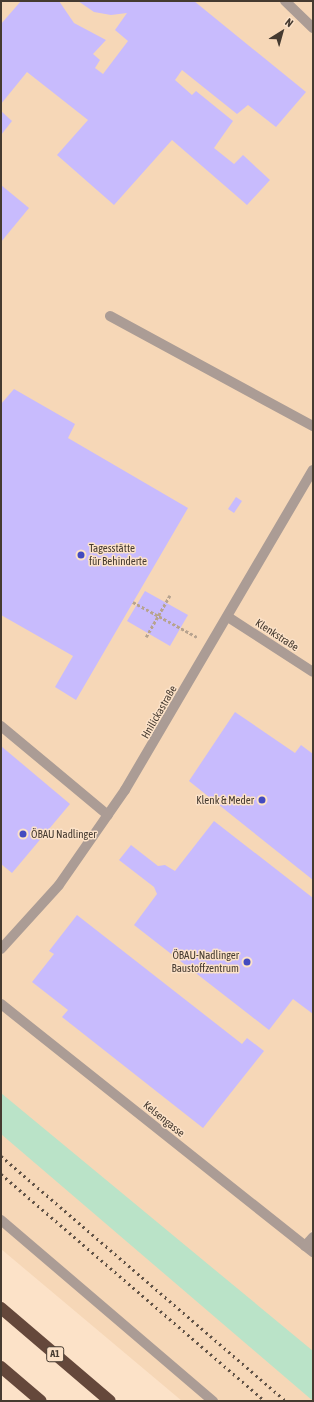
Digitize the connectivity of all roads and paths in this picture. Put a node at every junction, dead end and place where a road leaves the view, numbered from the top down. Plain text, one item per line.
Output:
1 (285, 1) edge
2 (313, 28) edge
3 (110, 316) dead end
4 (313, 426) edge
5 (313, 470) edge
6 (170, 595) dead end
7 (133, 602) dead end
8 (158, 616) junction
9 (228, 617) junction
10 (146, 637) dead end
11 (211, 646) junction
12 (313, 672) edge
13 (1, 726) edge
14 (108, 815) junction
15 (1, 949) edge
16 (1, 1004) edge
17 (1, 1220) edge
18 (313, 1237) edge
19 (309, 1249) edge
20 (1, 1308) edge
21 (1, 1367) edge
22 (40, 1401) edge
23 (110, 1401) edge
24 (213, 1401) edge

1 - 2 street
3 - 4 street
5 - 9 street, Hnilickastraße
6 - 8 path
7 - 8 path
8 - 10 path
8 - 11 path
9 - 11 street, Hnilickastraße
9 - 12 street, Klenkstraße
11 - 14 street, Hnilickastraße
13 - 14 street
14 - 15 street, Hnilickastraße
16 - 19 street, Kelsengasse
17 - 24 street
18 - 19 street
20 - 23 highway, A1
21 - 22 highway

